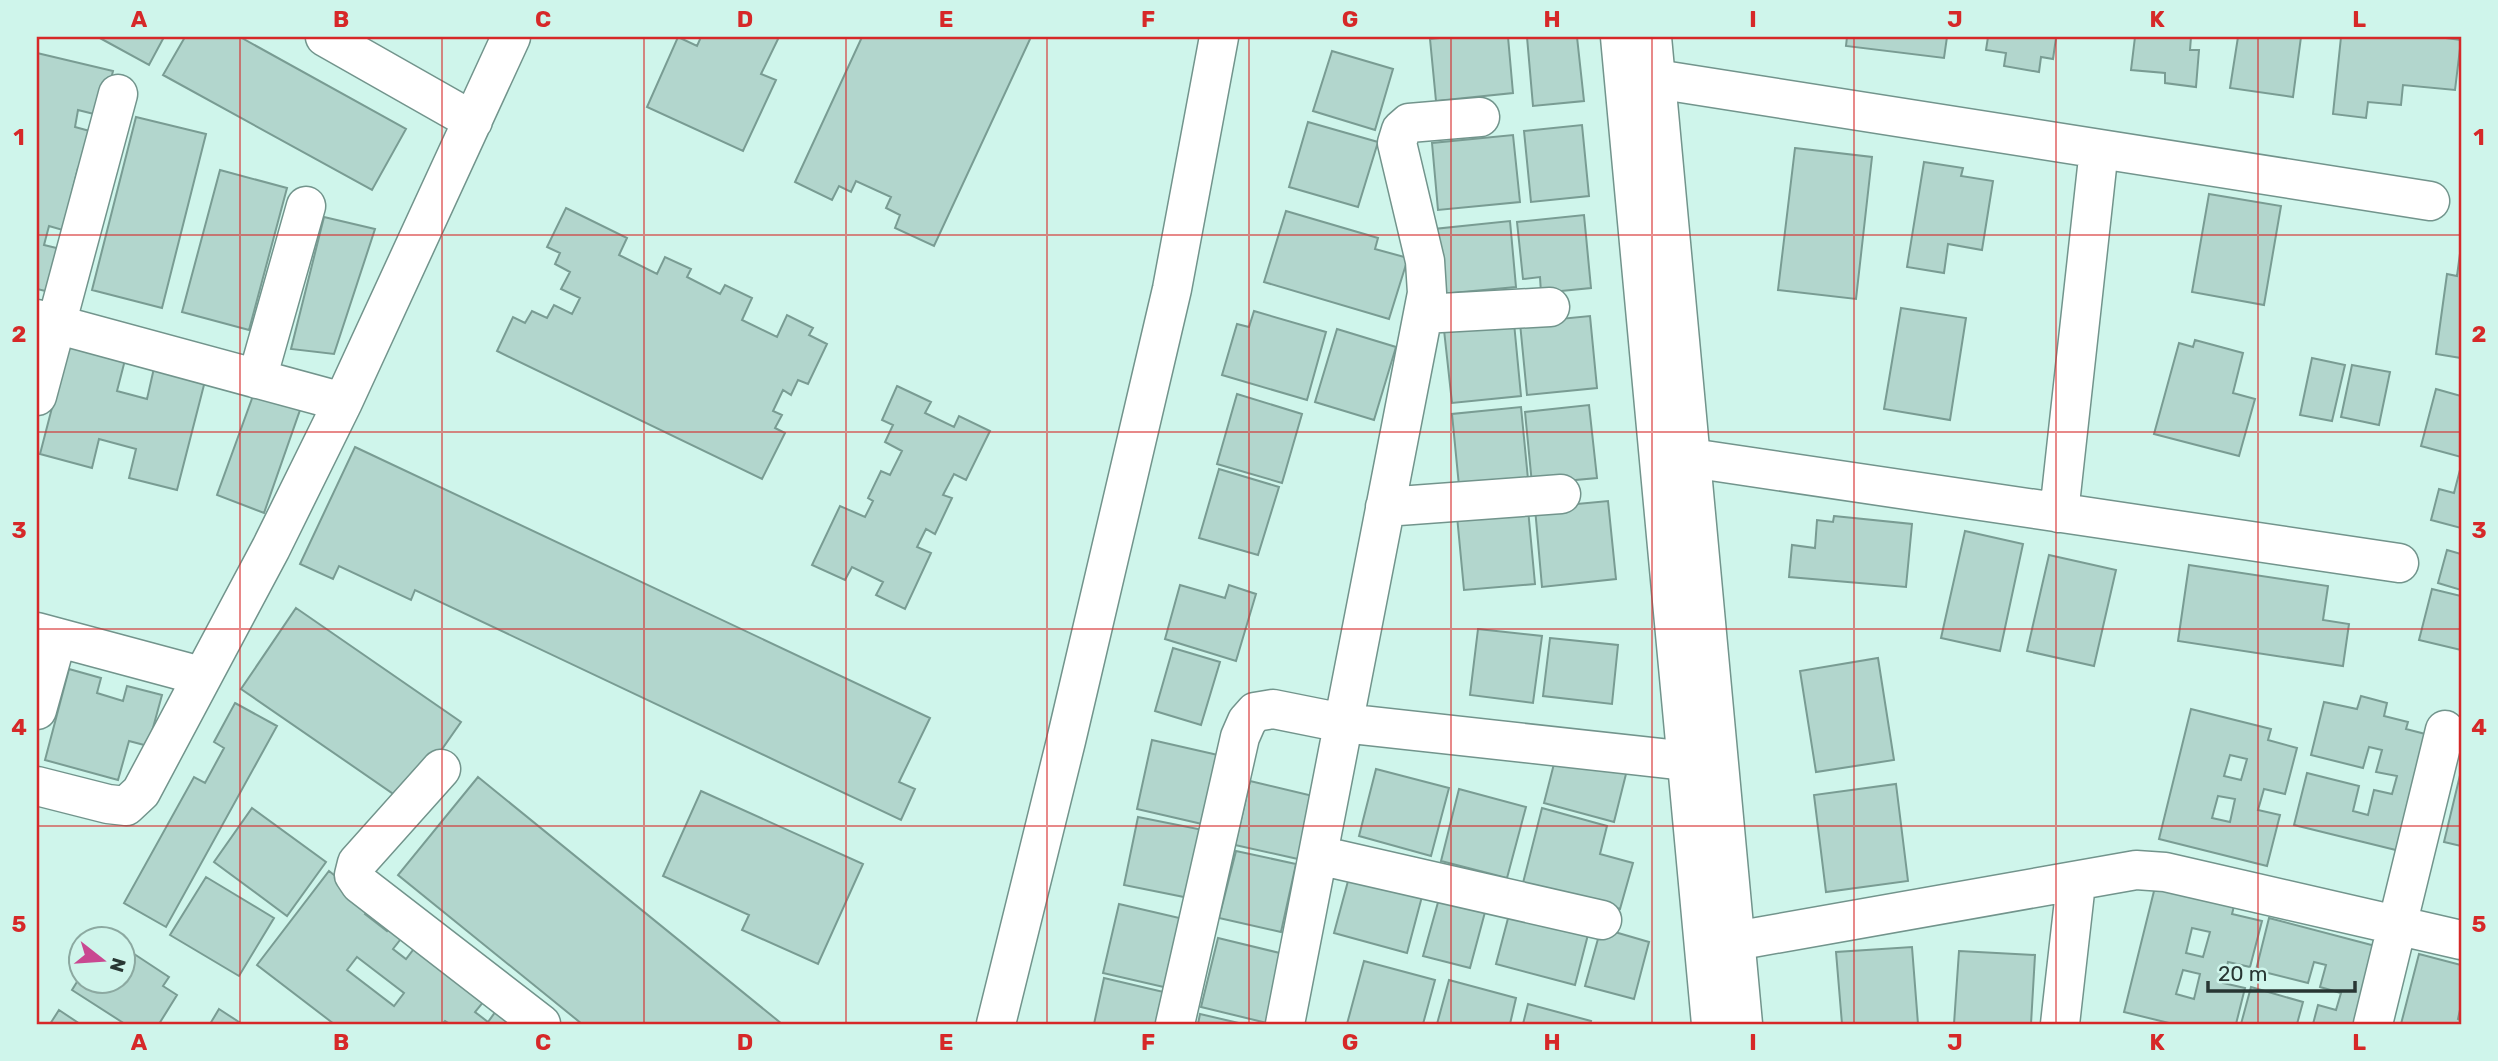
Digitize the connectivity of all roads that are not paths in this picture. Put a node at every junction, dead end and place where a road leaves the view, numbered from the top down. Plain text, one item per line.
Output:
1 (325, 37) edge
2 (511, 37) edge
3 (1219, 37) edge
4 (1620, 37) edge
5 (1652, 37) edge
6 (1656, 79) junction
7 (118, 94) dead end
8 (1480, 117) dead end
9 (473, 121) junction
10 (2099, 149) junction
11 (2430, 201) dead end
12 (306, 206) dead end
13 (1550, 307) dead end
14 (1423, 314) junction
15 (47, 322) edge
16 (257, 379) junction
17 (37, 396) edge
18 (343, 402) junction
19 (1691, 458) junction
20 (1561, 494) dead end
21 (1385, 507) junction
22 (2059, 513) junction
23 (2399, 564) dead end
24 (47, 635) edge
25 (201, 676) junction
26 (37, 710) edge
27 (1343, 723) junction
28 (2445, 730) dead end
29 (1687, 761) junction
30 (441, 769) dead end
31 (37, 786) edge
32 (1318, 855) junction
33 (2076, 883) junction
34 (1602, 920) dead end
35 (2397, 925) junction
36 (2461, 940) edge
37 (1735, 941) junction
38 (541, 1024) edge
39 (996, 1024) edge
40 (1175, 1024) edge
41 (1285, 1024) edge
42 (1711, 1024) edge
43 (1743, 1024) edge
44 (2060, 1024) edge
45 (2373, 1024) edge

1 - 9 street
2 - 9 street
3 - 39 street
4 - 29 street
5 - 6 street
6 - 10 street
6 - 19 street
7 - 15 street
8 - 14 street
9 - 18 street
10 - 11 street
10 - 22 street
12 - 16 street
13 - 14 street
14 - 21 street
15 - 16 street
15 - 17 street
16 - 18 street
18 - 25 street
19 - 22 street
19 - 37 street
20 - 21 street
21 - 27 street
22 - 23 street
24 - 25 street
24 - 26 street
25 - 31 street
27 - 29 street
27 - 32 street
27 - 40 street
28 - 35 street
29 - 42 street
30 - 38 street
32 - 34 street
32 - 41 street
33 - 35 street
33 - 37 street
33 - 44 street
35 - 36 street
35 - 45 street
37 - 43 street

